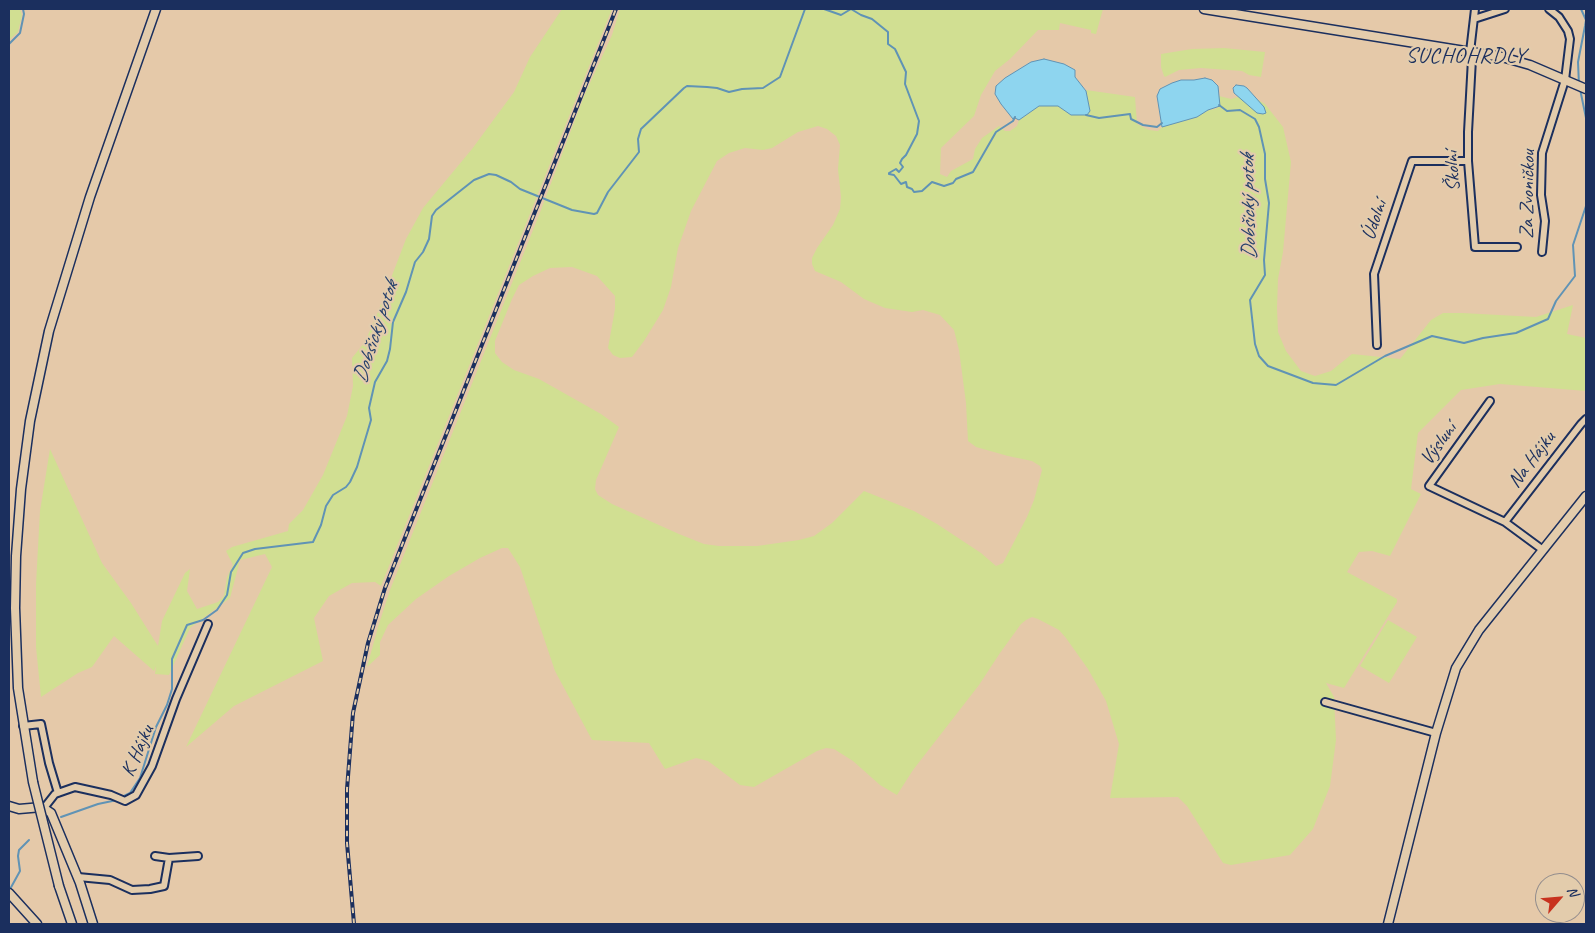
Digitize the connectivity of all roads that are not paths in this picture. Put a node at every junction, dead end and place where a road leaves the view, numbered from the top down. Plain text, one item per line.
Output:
1 (156, 9) edge
2 (1204, 9) edge
3 (1475, 9) edge
4 (1506, 9) edge
5 (1549, 9) edge
6 (1474, 19) junction
7 (1470, 52) junction
8 (1565, 80) junction
9 (1586, 89) edge
10 (1468, 161) junction
11 (1517, 247) dead end
12 (1542, 252) dead end
13 (1377, 345) dead end
14 (1490, 401) dead end
15 (1586, 419) edge
16 (1586, 496) edge
17 (1506, 522) junction
18 (1543, 550) junction
19 (208, 624) dead end
20 (1325, 702) dead end
21 (23, 726) junction
22 (1436, 733) junction
23 (58, 793) junction
24 (9, 806) edge
25 (44, 808) junction
26 (155, 856) dead end
27 (198, 856) dead end
28 (169, 858) junction
29 (78, 878) junction
30 (9, 893) edge
31 (37, 924) edge
32 (72, 924) edge
33 (93, 924) edge
34 (1388, 924) edge

1 - 21 main road
2 - 7 main road
3 - 6 street, Školní
4 - 6 street
5 - 8 street, Za Zvoničkou
6 - 7 street, Školní
7 - 8 main road
7 - 10 street, Školní
8 - 9 main road
8 - 12 street, Za Zvoničkou
10 - 11 street, Školní
10 - 13 street, Údolní
14 - 17 street, Výsluní
15 - 17 street, Na Hájku
16 - 18 main road
17 - 18 street
18 - 22 main road
19 - 23 street, K Hájku
20 - 22 street
21 - 23 street
21 - 32 main road, bridge
22 - 34 main road
23 - 25 street
24 - 25 main road
25 - 29 main road
26 - 28 street
27 - 28 street
28 - 29 street
29 - 33 main road
30 - 31 main road

